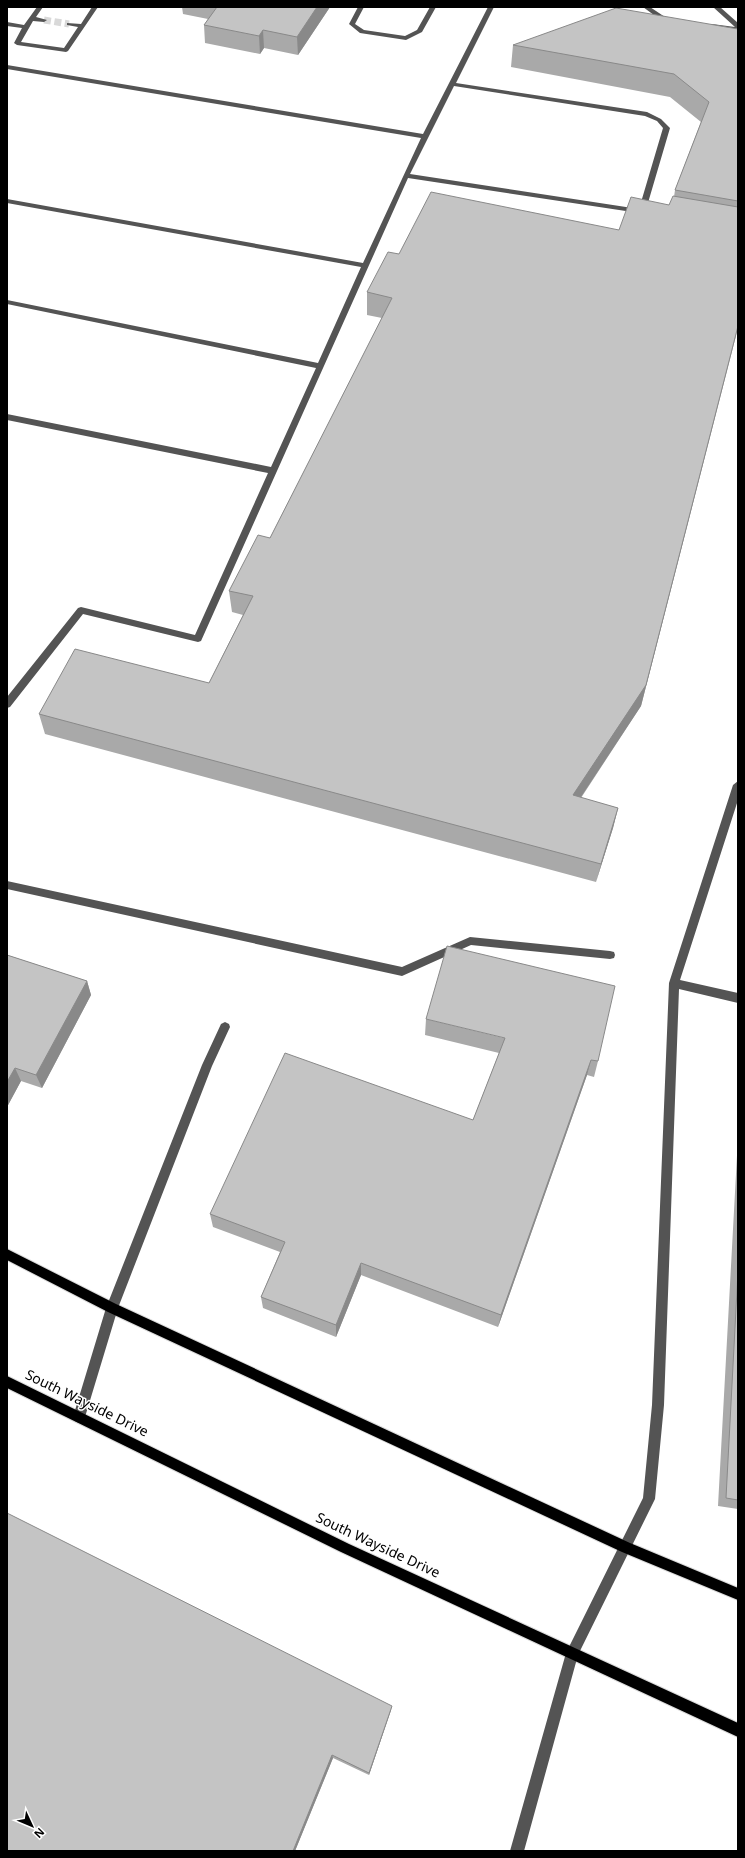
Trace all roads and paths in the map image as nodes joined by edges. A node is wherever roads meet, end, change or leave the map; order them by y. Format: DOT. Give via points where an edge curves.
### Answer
graph roads {
  1 [pos="40,7"];
  2 [pos="95,7"];
  3 [pos="361,7"];
  4 [pos="433,7"];
  5 [pos="491,7"];
  6 [pos="646,7"];
  7 [pos="716,7"];
  8 [pos="32,19"];
  9 [pos="44,20"];
  10 [pos="678,22"];
  11 [pos="7,24"];
  12 [pos="69,24"];
  13 [pos="708,25"];
  14 [pos="83,26"];
  15 [pos="26,27"];
  16 [pos="738,27"];
  17 [pos="7,67"];
  18 [pos="452,84"];
  19 [pos="426,137"];
  20 [pos="406,176"];
  21 [pos="7,201"];
  22 [pos="366,266"];
  23 [pos="7,302"];
  24 [pos="320,366"];
  25 [pos="7,417"];
  26 [pos="274,471"];
  27 [pos="7,704"];
  28 [pos="738,785"];
  29 [pos="7,885"];
  30 [pos="610,955"];
  31 [pos="674,983"];
  32 [pos="738,998"];
  33 [pos="225,1027"];
  34 [pos="7,1254"];
  35 [pos="112,1308"];
  36 [pos="7,1382"];
  37 [pos="79,1417"];
  38 [pos="626,1548"];
  39 [pos="738,1594"];
  40 [pos="572,1653"];
  41 [pos="738,1730"];
  42 [pos="517,1851"];
  1 -- 8 [label="lane"];
  2 -- 14 [label="lane"];
  3 -- 4 [label="lane" via="352,24 362,32 406,38 420,31"];
  5 -- 18 [label="lane"];
  6 -- 10 [label="lane" via="664,20"];
  7 -- 16 [label="lane"];
  8 -- 9 [label="lane"];
  8 -- 15 [label="lane"];
  11 -- 15 [label="lane"];
  12 -- 14 [label="lane"];
  13 -- 16 [label="lane"];
  14 -- 15 [label="lane" via="66,50 17,43"];
  17 -- 19 [label="lane"];
  18 -- 19 [label="lane"];
  18 -- 20 [label="lane" via="647,114 659,120 667,128 645,212"];
  19 -- 20 [label="lane"];
  20 -- 22 [label="lane"];
  21 -- 22 [label="lane"];
  22 -- 24 [label="lane"];
  23 -- 24 [label="lane"];
  24 -- 26 [label="lane"];
  25 -- 26 [label="lane"];
  26 -- 27 [label="lane" via="198,639 82,610"];
  28 -- 31 [label="lane"];
  29 -- 30 [label="lane" via="402,972 470,941"];
  31 -- 32 [label="lane"];
  31 -- 38 [label="lane" via="658,1405 649,1499"];
  33 -- 35 [label="lane" via="207,1065"];
  34 -- 35 [label="main road"];
  35 -- 37 [label="lane"];
  35 -- 38 [label="main road"];
  36 -- 37 [label="main road, South Wayside Drive"];
  37 -- 40 [label="main road, South Wayside Drive" via="345,1548"];
  38 -- 39 [label="main road"];
  38 -- 40 [label="lane"];
  40 -- 41 [label="main road, South Wayside Drive"];
  40 -- 42 [label="lane"];
}
